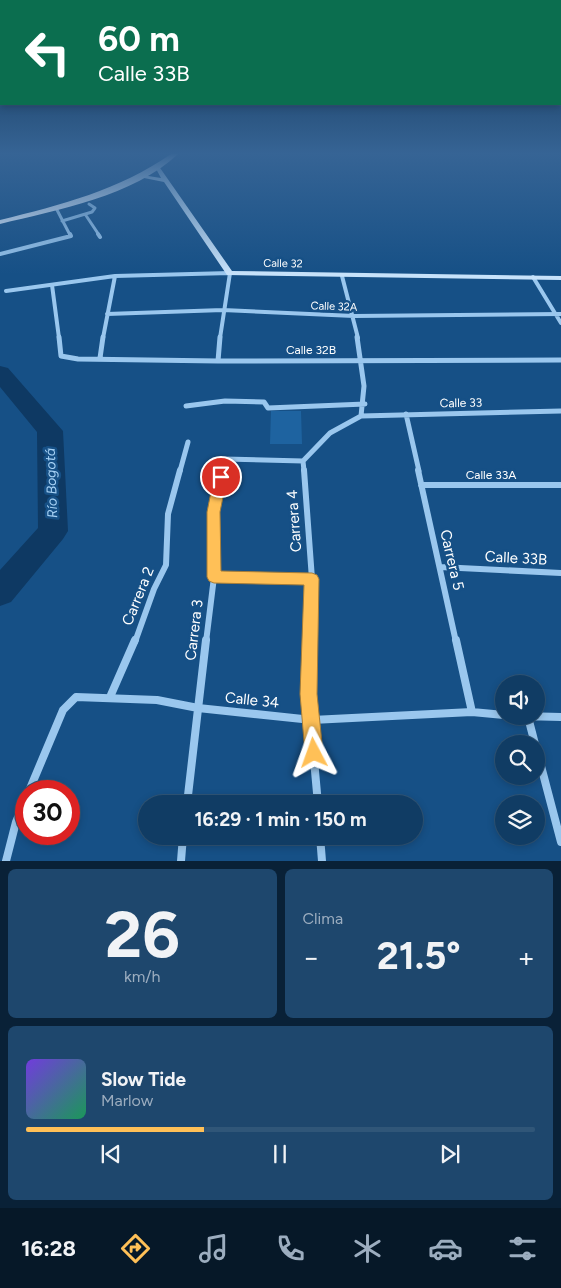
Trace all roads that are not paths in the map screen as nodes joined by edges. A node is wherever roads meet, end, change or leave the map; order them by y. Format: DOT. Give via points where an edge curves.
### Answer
graph roads {
  1 [pos="101,194"];
  2 [pos="176,194"];
  3 [pos="89,204"];
  4 [pos="56,208"];
  5 [pos="85,214"];
  6 [pos="62,221"];
  7 [pos="0,222"];
  8 [pos="100,237"];
  9 [pos="0,254"];
  10 [pos="230,273"];
  11 [pos="115,276"];
  12 [pos="342,276"];
  13 [pos="533,277"];
  14 [pos="561,278"];
  15 [pos="52,284"];
  16 [pos="6,291"];
  17 [pos="223,310"];
  18 [pos="106,314"];
  19 [pos="555,314"];
  20 [pos="561,314"];
  21 [pos="354,316"];
  22 [pos="561,323"];
  23 [pos="100,358"];
  24 [pos="361,360"];
  25 [pos="561,360"];
  26 [pos="218,361"];
  27 [pos="365,404"];
  28 [pos="186,406"];
  29 [pos="561,411"];
  30 [pos="406,414"];
  31 [pos="361,416"];
  32 [pos="188,442"];
  33 [pos="303,461"];
  34 [pos="421,485"];
  35 [pos="561,485"];
  36 [pos="440,567"];
  37 [pos="561,573"];
  38 [pos="214,577"];
  39 [pos="312,579"];
  40 [pos="110,697"];
  41 [pos="198,708"];
  42 [pos="472,712"];
  43 [pos="495,714"];
  44 [pos="545,717"];
  45 [pos="561,717"];
  46 [pos="312,720"];
  47 [pos="34,780"];
  48 [pos="545,782"];
  49 [pos="188,795"];
  50 [pos="317,795"];
  51 [pos="15,826"];
  52 [pos="561,842"];
  53 [pos="182,845"];
  54 [pos="321,845"];
  55 [pos="6,860"];
  56 [pos="180,860"];
  57 [pos="322,860"];
  1 -- 4 [label="main road"];
  2 -- 10 [label="street"];
  3 -- 5 [label="street" via="95,208"];
  4 -- 6 [label="street"];
  4 -- 7 [label="main road"];
  5 -- 6 [label="street"];
  5 -- 8 [label="street"];
  6 -- 9 [label="street" via="71,236"];
  10 -- 11 [label="street, Calle 32"];
  10 -- 12 [label="street, Calle 32"];
  10 -- 17 [label="street"];
  11 -- 15 [label="street, Calle 32"];
  11 -- 18 [label="street"];
  12 -- 13 [label="street, Calle 32"];
  12 -- 21 [label="street"];
  13 -- 14 [label="street, Calle 32"];
  13 -- 19 [label="street"];
  15 -- 16 [label="street, Calle 32"];
  15 -- 23 [label="street, Calle 32B" via="61,356"];
  17 -- 18 [label="street, Calle 32A"];
  17 -- 21 [label="street, Calle 32A"];
  17 -- 26 [label="street"];
  18 -- 23 [label="street"];
  19 -- 20 [label="street, Calle 32A"];
  19 -- 21 [label="street, Calle 32A"];
  19 -- 22 [label="street"];
  21 -- 24 [label="street"];
  23 -- 26 [label="street, Calle 32B"];
  24 -- 25 [label="street, Calle 32B"];
  24 -- 26 [label="street, Calle 32B"];
  24 -- 27 [label="street"];
  27 -- 28 [label="street" via="268,408 264,402 248,400"];
  27 -- 31 [label="street"];
  29 -- 30 [label="street, Calle 33"];
  30 -- 31 [label="street, Calle 33"];
  30 -- 34 [label="street, Carrera 5"];
  31 -- 33 [label="street" via="330,433"];
  32 -- 40 [label="street, Carrera 2" via="168,514 166,565"];
  33 -- 38 [label="street, Carrera 3" via="224,459 214,512"];
  33 -- 39 [label="street, Carrera 4"];
  34 -- 35 [label="street, Calle 33A"];
  34 -- 36 [label="street, Carrera 5"];
  36 -- 37 [label="street, Calle 33B"];
  36 -- 42 [label="street, Carrera 5"];
  38 -- 39 [label="street"];
  38 -- 41 [label="street, Carrera 3"];
  39 -- 46 [label="street, Carrera 4" via="308,694"];
  40 -- 41 [label="street, Calle 34" via="157,700"];
  40 -- 47 [label="street, Calle 34" via="76,697 63,710"];
  41 -- 46 [label="street, Calle 34"];
  41 -- 49 [label="street, Carrera 3"];
  42 -- 43 [label="street, Calle 34"];
  42 -- 46 [label="street, Calle 34"];
  44 -- 45 [label="street"];
  46 -- 50 [label="street, Carrera 4"];
  48 -- 52 [label="street"];
  51 -- 55 [label="street"];
  53 -- 56 [label="street"];
  54 -- 57 [label="street"];
}
